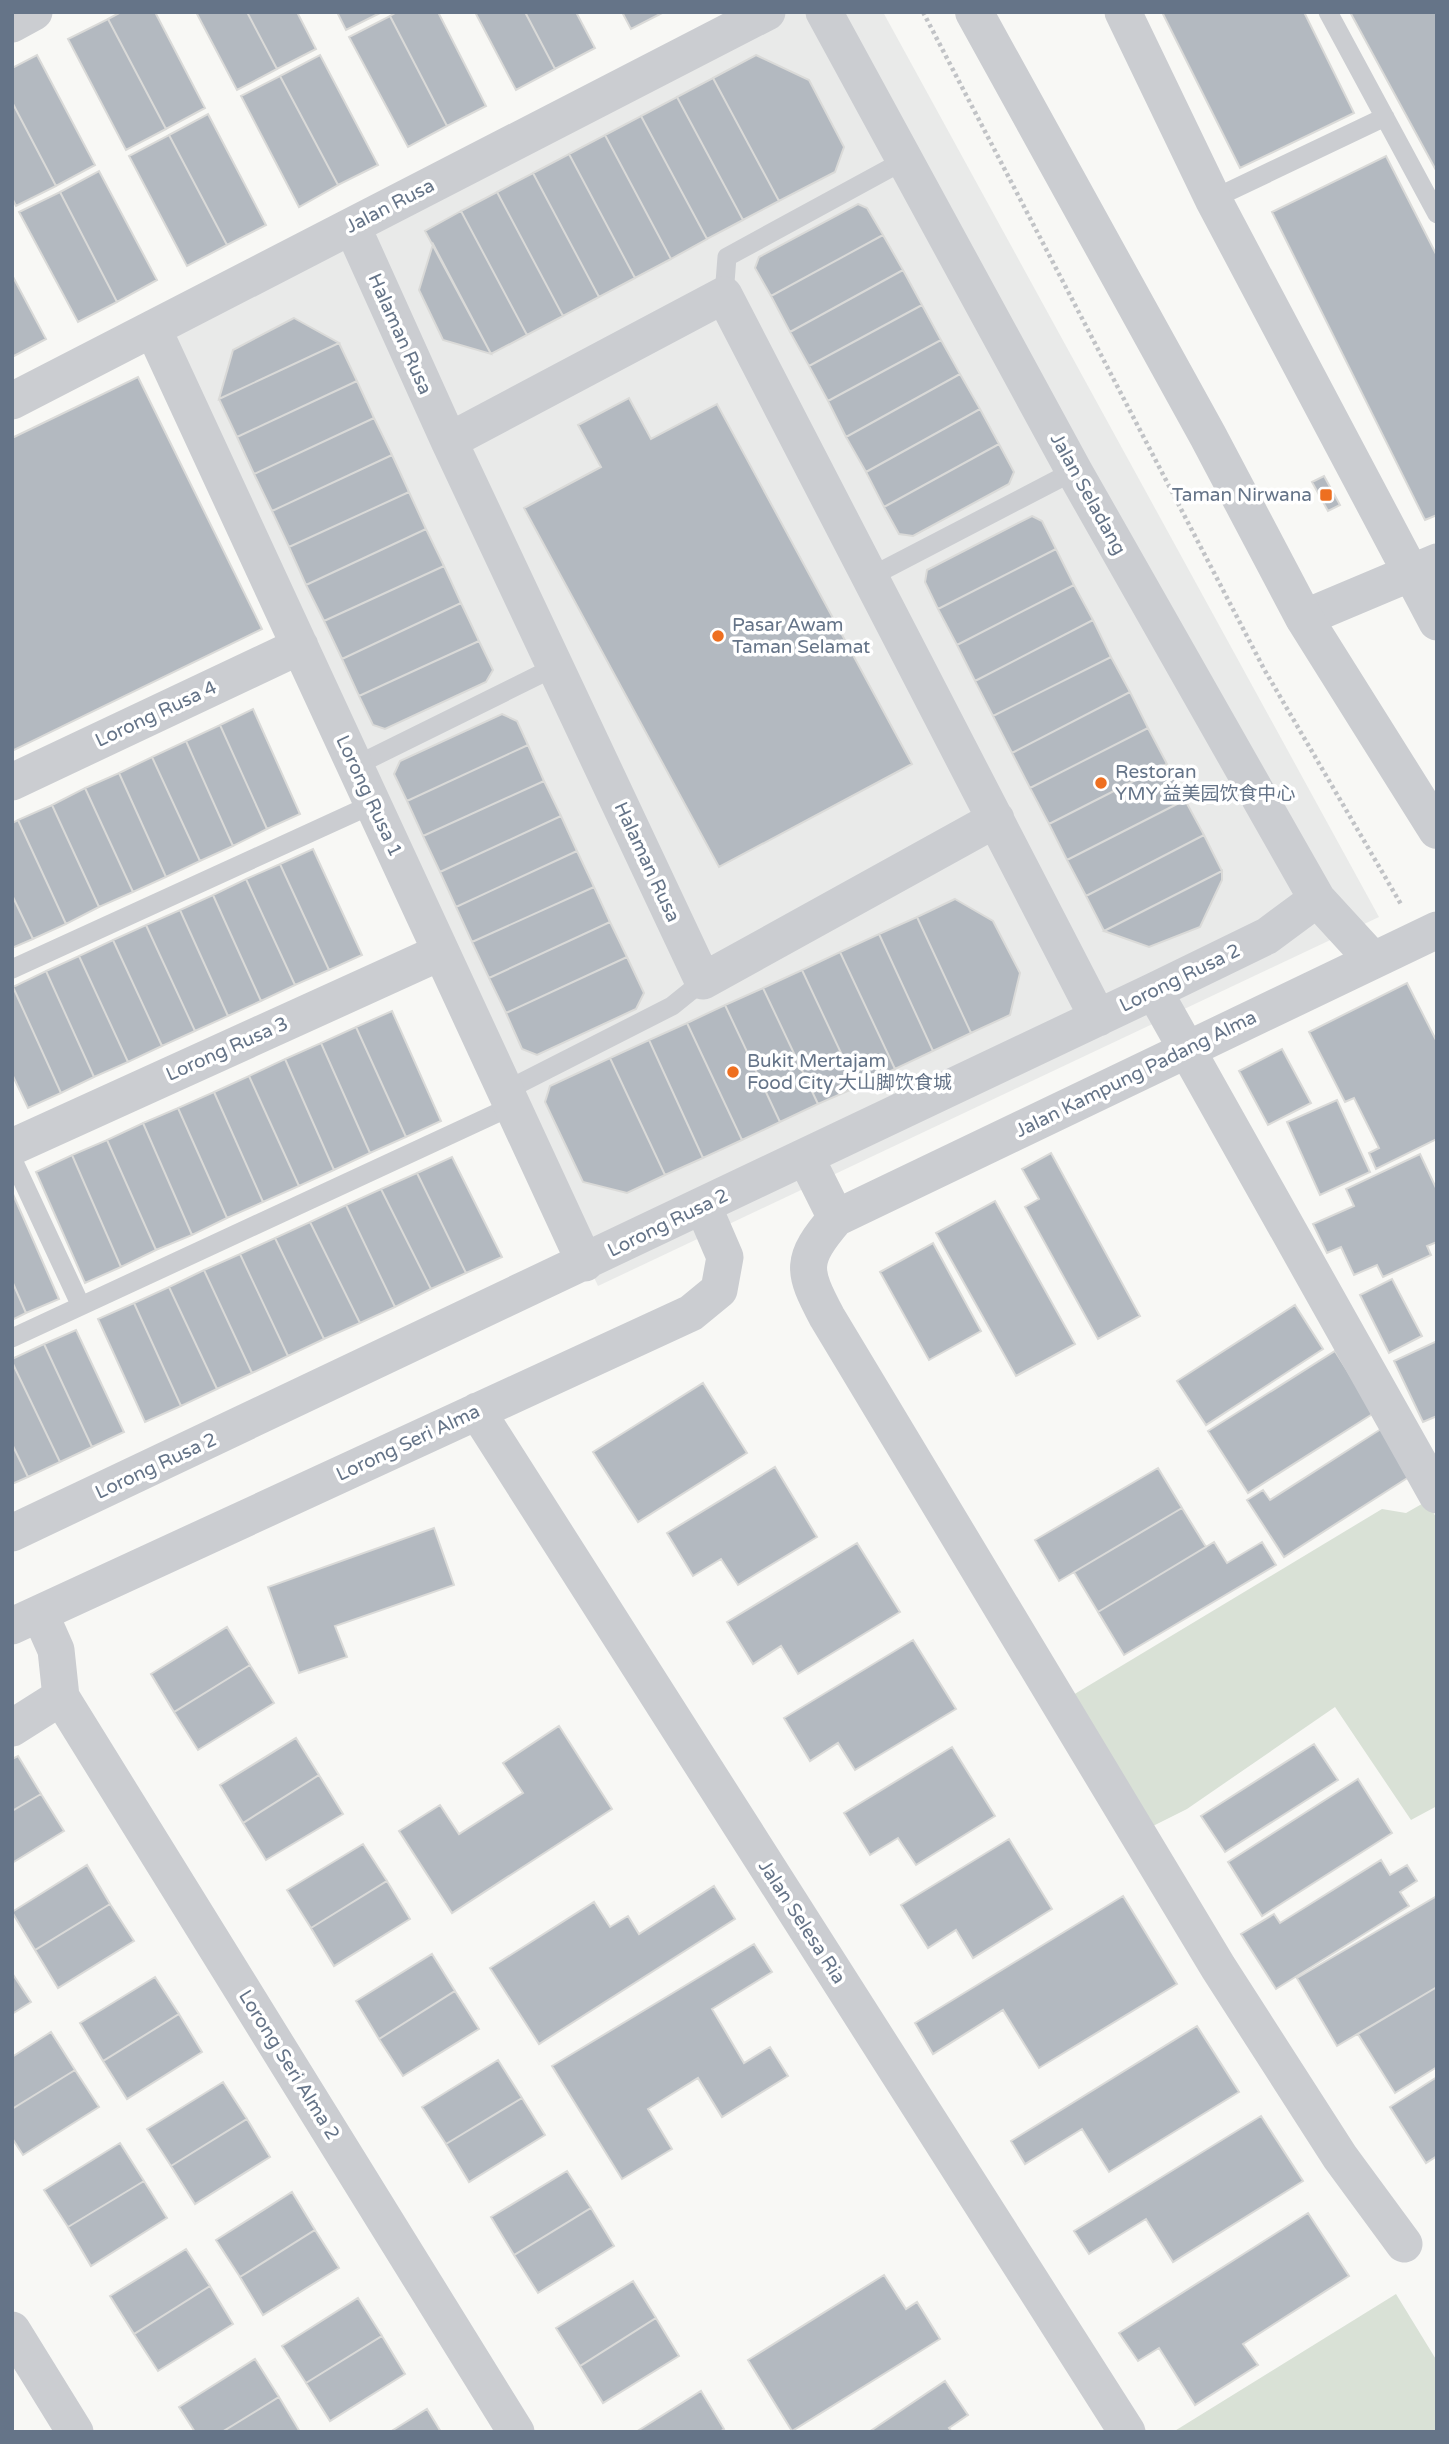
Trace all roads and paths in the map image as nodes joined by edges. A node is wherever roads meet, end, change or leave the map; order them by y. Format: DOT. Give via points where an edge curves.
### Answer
graph roads {
  1 [pos="34,12"];
  2 [pos="767,12"];
  3 [pos="824,12"];
  4 [pos="923,12"];
  5 [pos="974,12"];
  6 [pos="1123,12"];
  7 [pos="1328,12"];
  8 [pos="12,24"];
  9 [pos="1385,117"];
  10 [pos="905,160"];
  11 [pos="1213,199"];
  12 [pos="1437,214"];
  13 [pos="352,226"];
  14 [pos="724,295"];
  15 [pos="153,329"];
  16 [pos="12,401"];
  17 [pos="449,441"];
  18 [pos="1074,471"];
  19 [pos="1424,567"];
  20 [pos="872,576"];
  21 [pos="1304,618"];
  22 [pos="1437,621"];
  23 [pos="300,646"];
  24 [pos="555,667"];
  25 [pos="355,766"];
  26 [pos="12,782"];
  27 [pos="373,804"];
  28 [pos="996,819"];
  29 [pos="1437,830"];
  30 [pos="1317,899"];
  31 [pos="1428,934"];
  32 [pos="441,952"];
  33 [pos="1373,960"];
  34 [pos="12,969"];
  35 [pos="703,981"];
  36 [pos="1154,991"];
  37 [pos="1098,1018"];
  38 [pos="1187,1050"];
  39 [pos="509,1098"];
  40 [pos="15,1141"];
  41 [pos="806,1158"];
  42 [pos="704,1206"];
  43 [pos="836,1218"];
  44 [pos="585,1263"];
  45 [pos="80,1306"];
  46 [pos="12,1338"];
  47 [pos="477,1411"];
  48 [pos="1437,1495"];
  49 [pos="12,1533"];
  50 [pos="26,1620"];
  51 [pos="61,1698"];
  52 [pos="12,1728"];
  53 [pos="1404,2244"];
  54 [pos="12,2330"];
  55 [pos="75,2432"];
  56 [pos="516,2432"];
  57 [pos="1127,2432"];
  1 -- 8 [label="street"];
  2 -- 13 [label="street, Jalan Rusa"];
  3 -- 10 [label="street, Jalan Seladang"];
  4 -- 31 [label="path" via="1264,669"];
  5 -- 21 [label="street"];
  6 -- 11 [label="street"];
  7 -- 9 [label="lane"];
  9 -- 11 [label="lane"];
  9 -- 12 [label="lane"];
  10 -- 14 [label="lane" via="727,257"];
  10 -- 18 [label="street, Jalan Seladang"];
  11 -- 19 [label="street"];
  13 -- 15 [label="street, Jalan Rusa"];
  13 -- 17 [label="street, Halaman Rusa"];
  14 -- 17 [label="street"];
  14 -- 20 [label="street"];
  15 -- 16 [label="street, Jalan Rusa"];
  15 -- 23 [label="street, Lorong Rusa 1"];
  17 -- 24 [label="street, Halaman Rusa"];
  18 -- 20 [label="lane"];
  18 -- 30 [label="street, Jalan Seladang"];
  19 -- 21 [label="street"];
  19 -- 22 [label="street"];
  20 -- 28 [label="street"];
  21 -- 29 [label="street"];
  23 -- 25 [label="street, Lorong Rusa 1"];
  23 -- 26 [label="street, Lorong Rusa 4"];
  24 -- 25 [label="lane"];
  24 -- 35 [label="street, Halaman Rusa"];
  25 -- 27 [label="street, Lorong Rusa 1"];
  27 -- 32 [label="street, Lorong Rusa 1"];
  27 -- 34 [label="lane"];
  28 -- 35 [label="street"];
  28 -- 37 [label="street"];
  30 -- 33 [label="street, Jalan Seladang"];
  30 -- 36 [label="street, Lorong Rusa 2" via="1267,936"];
  31 -- 33 [label="street, Jalan Kampung Padang Alma"];
  32 -- 39 [label="street, Lorong Rusa 1"];
  32 -- 40 [label="street, Lorong Rusa 3"];
  33 -- 38 [label="street, Jalan Kampung Padang Alma"];
  35 -- 39 [label="lane" via="672,1006"];
  36 -- 37 [label="street, Lorong Rusa 2"];
  36 -- 38 [label="street"];
  37 -- 41 [label="street, Lorong Rusa 2"];
  38 -- 43 [label="street, Jalan Kampung Padang Alma"];
  38 -- 48 [label="street"];
  39 -- 44 [label="street, Lorong Rusa 1"];
  39 -- 45 [label="lane"];
  40 -- 45 [label="lane"];
  41 -- 42 [label="street, Lorong Rusa 2"];
  41 -- 43 [label="street"];
  42 -- 44 [label="street, Lorong Rusa 2"];
  42 -- 47 [label="street, Lorong Seri Alma" via="725,1256 719,1290 691,1313"];
  43 -- 53 [label="street" via="811,1247 808,1281 827,1318 1218,1967 1340,2157"];
  44 -- 49 [label="street, Lorong Rusa 2"];
  45 -- 46 [label="lane"];
  47 -- 50 [label="street, Lorong Seri Alma"];
  47 -- 57 [label="street, Jalan Selesa Ria"];
  50 -- 51 [label="street" via="56,1650"];
  51 -- 52 [label="street"];
  51 -- 56 [label="street, Lorong Seri Alma 2"];
  54 -- 55 [label="street"];
}
